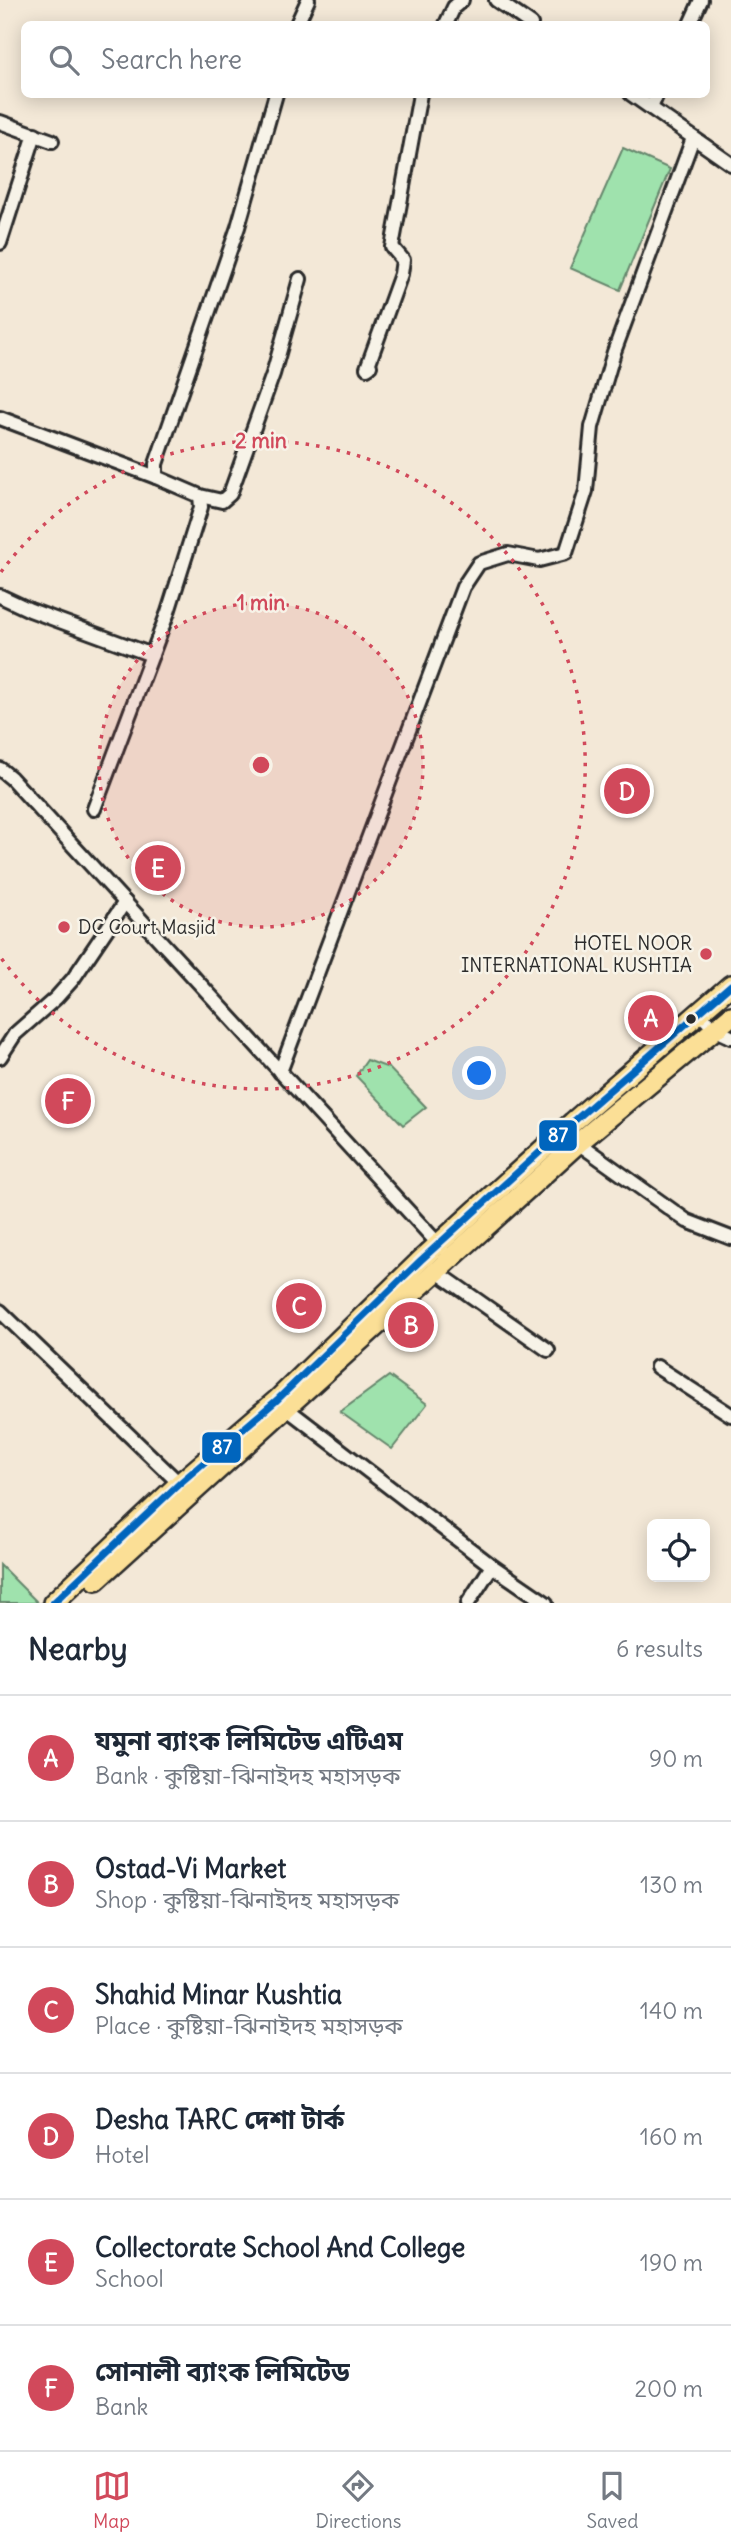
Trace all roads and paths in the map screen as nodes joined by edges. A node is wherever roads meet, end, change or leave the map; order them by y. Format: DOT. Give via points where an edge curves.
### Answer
graph roads {
  1 [pos="308,0"];
  2 [pos="462,0"];
  3 [pos="496,0"];
  4 [pos="701,0"];
  5 [pos="299,21"];
  6 [pos="447,21"];
  7 [pos="527,21"];
  8 [pos="691,21"];
  9 [pos="275,98"];
  10 [pos="420,98"];
  11 [pos="637,98"];
  12 [pos="655,98"];
  13 [pos="651,108"];
  14 [pos="0,122"];
  15 [pos="34,134"];
  16 [pos="693,138"];
  17 [pos="52,141"];
  18 [pos="731,164"];
  19 [pos="0,243"];
  20 [pos="300,279"];
  21 [pos="370,366"];
  22 [pos="0,418"];
  23 [pos="156,477"];
  24 [pos="201,496"];
  25 [pos="0,596"];
  26 [pos="152,655"];
  27 [pos="0,769"];
  28 [pos="94,809"];
  29 [pos="125,902"];
  30 [pos="731,985"];
  31 [pos="698,1012"];
  32 [pos="731,1016"];
  33 [pos="723,1033"];
  34 [pos="0,1057"];
  35 [pos="280,1072"];
  36 [pos="578,1143"];
  37 [pos="731,1238"];
  38 [pos="442,1259"];
  39 [pos="0,1311"];
  40 [pos="548,1350"];
  41 [pos="657,1367"];
  42 [pos="286,1408"];
  43 [pos="731,1415"];
  44 [pos="185,1488"];
  45 [pos="492,1566"];
  46 [pos="72,1596"];
  47 [pos="53,1603"];
  48 [pos="468,1603"];
  49 [pos="546,1603"];
  1 -- 5 [label="street"];
  2 -- 6 [label="street"];
  3 -- 7 [label="street"];
  4 -- 8 [label="street"];
  9 -- 23 [label="street" via="238,227 156,464"];
  10 -- 21 [label="street" via="392,247 403,260 401,274 367,368"];
  11 -- 13 [label="street"];
  12 -- 13 [label="street"];
  13 -- 16 [label="street"];
  14 -- 15 [label="street"];
  15 -- 17 [label="street"];
  15 -- 19 [label="street"];
  16 -- 18 [label="street"];
  16 -- 35 [label="street" via="614,352 592,427 586,491 566,553 539,560 508,554 479,563 463,587"];
  20 -- 24 [label="street" via="273,374 230,494 222,501"];
  22 -- 23 [label="street"];
  23 -- 24 [label="street"];
  24 -- 26 [label="street"];
  25 -- 26 [label="street"];
  26 -- 28 [label="street"];
  27 -- 29 [label="street"];
  29 -- 34 [label="street" via="73,979 15,1034"];
  29 -- 35 [label="street"];
  30 -- 31 [label="highway"];
  31 -- 33 [label="street"];
  31 -- 38 [label="highway"];
  32 -- 33 [label="highway"];
  33 -- 36 [label="highway"];
  35 -- 38 [label="street"];
  36 -- 37 [label="street" via="687,1221"];
  36 -- 38 [label="highway"];
  38 -- 40 [label="street"];
  38 -- 42 [label="highway"];
  38 -- 44 [label="highway" via="278,1399"];
  39 -- 44 [label="street"];
  41 -- 43 [label="street"];
  42 -- 44 [label="highway"];
  42 -- 45 [label="street"];
  44 -- 46 [label="highway"];
  45 -- 48 [label="street"];
  45 -- 49 [label="street"];
  46 -- 47 [label="highway"];
}
